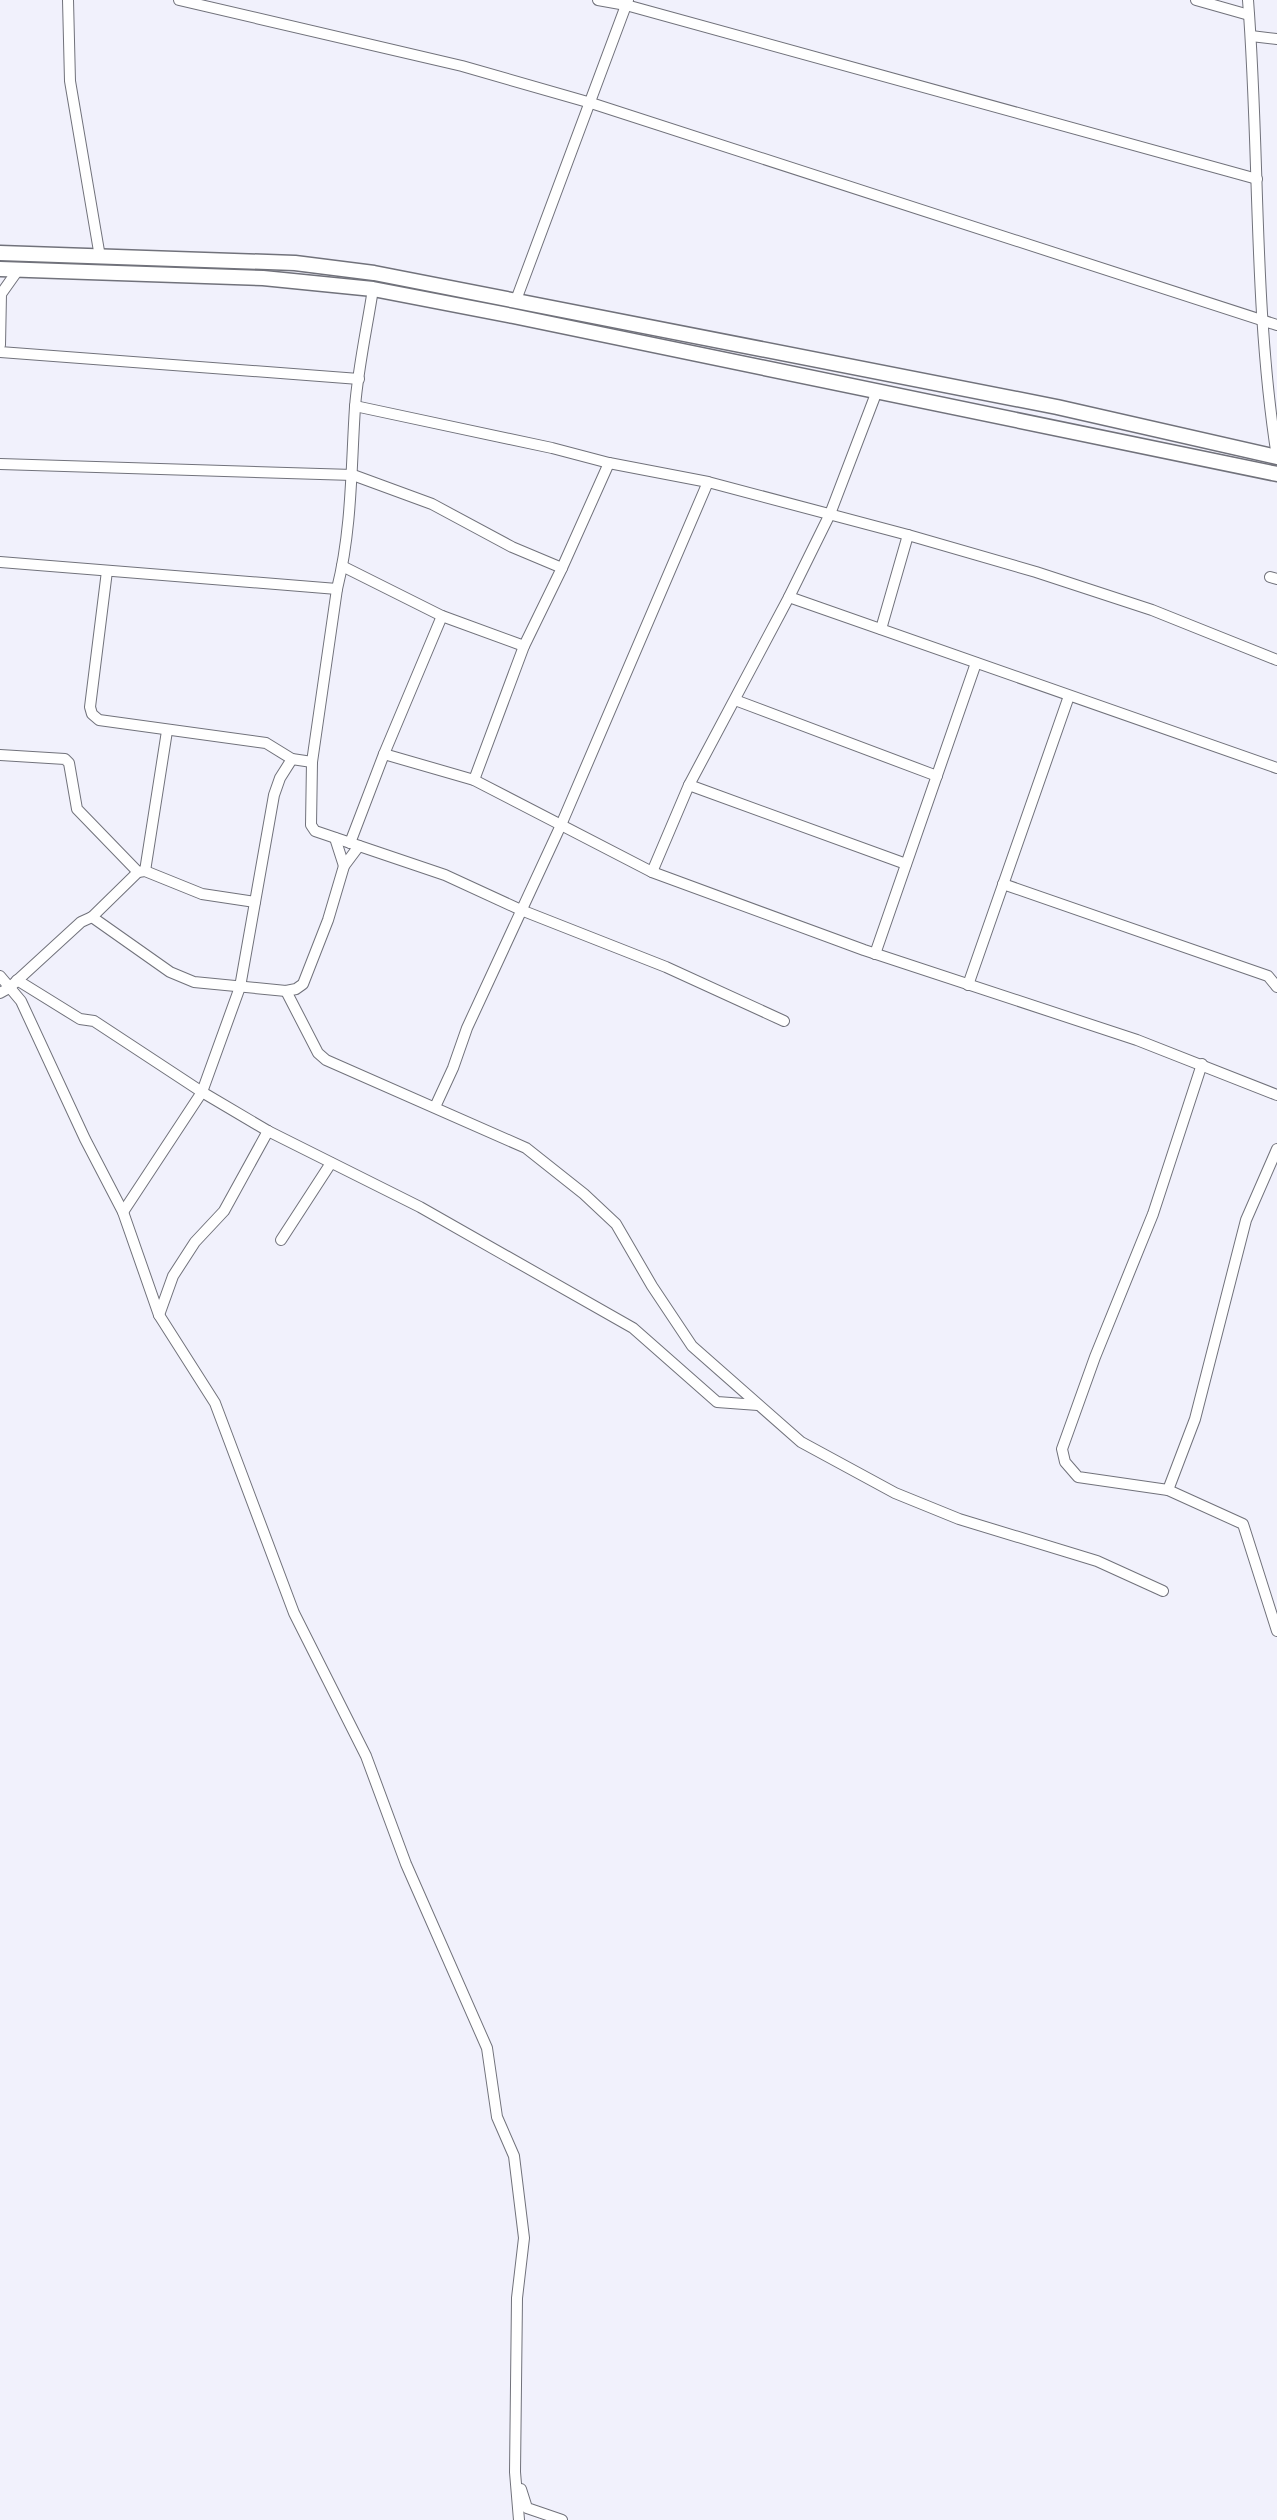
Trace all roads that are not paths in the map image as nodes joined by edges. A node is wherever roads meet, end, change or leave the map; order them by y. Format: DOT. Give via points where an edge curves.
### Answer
graph roads {
  1 [pos="68,0"];
  2 [pos="179,0"];
  3 [pos="598,0"];
  4 [pos="1196,0"];
  5 [pos="1248,0"];
  6 [pos="627,3"];
  7 [pos="1249,15"];
  8 [pos="1251,36"];
  9 [pos="1277,39"];
  10 [pos="591,103"];
  11 [pos="1257,179"];
  12 [pos="0,253"];
  13 [pos="100,257"];
  14 [pos="0,270"];
  15 [pos="18,270"];
  16 [pos="373,289"];
  17 [pos="0,294"];
  18 [pos="492,296"];
  19 [pos="516,300"];
  20 [pos="491,312"];
  21 [pos="1262,321"];
  22 [pos="1277,325"];
  23 [pos="0,345"];
  24 [pos="0,352"];
  25 [pos="359,379"];
  26 [pos="877,391"];
  27 [pos="355,406"];
  28 [pos="1277,457"];
  29 [pos="609,463"];
  30 [pos="0,464"];
  31 [pos="1275,474"];
  32 [pos="353,475"];
  33 [pos="708,482"];
  34 [pos="830,514"];
  35 [pos="908,535"];
  36 [pos="0,562"];
  37 [pos="342,566"];
  38 [pos="562,568"];
  39 [pos="107,571"];
  40 [pos="337,589"];
  41 [pos="789,597"];
  42 [pos="442,616"];
  43 [pos="881,629"];
  44 [pos="524,646"];
  45 [pos="1277,660"];
  46 [pos="976,663"];
  47 [pos="1069,696"];
  48 [pos="735,700"];
  49 [pos="167,731"];
  50 [pos="384,754"];
  51 [pos="0,755"];
  52 [pos="292,760"];
  53 [pos="312,762"];
  54 [pos="1277,768"];
  55 [pos="937,776"];
  56 [pos="474,780"];
  57 [pos="689,785"];
  58 [pos="561,825"];
  59 [pos="335,838"];
  60 [pos="355,845"];
  61 [pos="906,864"];
  62 [pos="344,866"];
  63 [pos="141,872"];
  64 [pos="652,872"];
  65 [pos="1003,884"];
  66 [pos="255,902"];
  67 [pos="521,910"];
  68 [pos="92,917"];
  69 [pos="875,954"];
  70 [pos="0,976"];
  71 [pos="17,980"];
  72 [pos="968,985"];
  73 [pos="240,987"];
  74 [pos="1277,987"];
  75 [pos="5,991"];
  76 [pos="286,991"];
  77 [pos="784,1021"];
  78 [pos="1202,1064"];
  79 [pos="202,1092"];
  80 [pos="1277,1095"];
  81 [pos="435,1107"];
  82 [pos="268,1131"];
  83 [pos="1277,1149"];
  84 [pos="331,1163"];
  85 [pos="123,1212"];
  86 [pos="281,1240"];
  87 [pos="159,1315"];
  88 [pos="758,1405"];
  89 [pos="1168,1490"];
  90 [pos="1163,1591"];
  91 [pos="1277,1631"];
  92 [pos="515,2472"];
  93 [pos="519,2520"];
  94 [pos="562,2520"];
  1 -- 13 [label="street" via="71,81"];
  2 -- 10 [label="street" via="461,66"];
  3 -- 6 [label="street"];
  4 -- 7 [label="street"];
  5 -- 7 [label="street"];
  6 -- 10 [label="street"];
  6 -- 11 [label="street"];
  7 -- 8 [label="street"];
  8 -- 9 [label="street"];
  8 -- 11 [label="street"];
  10 -- 19 [label="street"];
  10 -- 21 [label="street"];
  11 -- 21 [label="street"];
  12 -- 13 [label="main road"];
  13 -- 18 [label="main road" via="295,263"];
  14 -- 15 [label="main road"];
  15 -- 16 [label="main road" via="263,278"];
  15 -- 17 [label="street"];
  16 -- 20 [label="main road"];
  16 -- 25 [label="street"];
  17 -- 23 [label="street"];
  18 -- 19 [label="main road"];
  18 -- 20 [label="main road"];
  19 -- 28 [label="main road" via="1058,407"];
  20 -- 26 [label="main road"];
  21 -- 22 [label="street"];
  21 -- 28 [label="street"];
  24 -- 25 [label="street"];
  25 -- 27 [label="street"];
  26 -- 31 [label="main road"];
  26 -- 34 [label="street"];
  27 -- 29 [label="street"];
  27 -- 32 [label="street"];
  28 -- 31 [label="street"];
  29 -- 33 [label="street"];
  29 -- 38 [label="street"];
  30 -- 32 [label="street"];
  32 -- 37 [label="street"];
  32 -- 38 [label="street" via="432,505"];
  33 -- 34 [label="street"];
  33 -- 58 [label="street"];
  34 -- 35 [label="street"];
  34 -- 41 [label="street"];
  35 -- 43 [label="street"];
  35 -- 45 [label="street" via="1152,610"];
  36 -- 39 [label="street"];
  37 -- 40 [label="street"];
  37 -- 42 [label="street"];
  38 -- 44 [label="street"];
  39 -- 40 [label="street"];
  39 -- 49 [label="street" via="92,714 99,720"];
  40 -- 53 [label="street"];
  41 -- 43 [label="street"];
  41 -- 48 [label="street"];
  42 -- 44 [label="street"];
  42 -- 50 [label="street"];
  43 -- 46 [label="street"];
  44 -- 56 [label="street"];
  46 -- 47 [label="street"];
  46 -- 55 [label="street"];
  47 -- 54 [label="street"];
  47 -- 65 [label="street"];
  48 -- 55 [label="street"];
  48 -- 57 [label="street"];
  49 -- 52 [label="street" via="266,743"];
  49 -- 63 [label="street"];
  50 -- 56 [label="street"];
  50 -- 60 [label="street"];
  51 -- 63 [label="street" via="65,759 77,809"];
  52 -- 53 [label="street"];
  52 -- 66 [label="street" via="274,794"];
  53 -- 59 [label="street" via="311,825"];
  55 -- 61 [label="street"];
  56 -- 58 [label="street"];
  57 -- 61 [label="street"];
  57 -- 64 [label="street"];
  58 -- 64 [label="street"];
  58 -- 67 [label="street"];
  59 -- 60 [label="street"];
  59 -- 62 [label="street"];
  60 -- 62 [label="street"];
  60 -- 67 [label="street" via="445,875"];
  61 -- 69 [label="street"];
  62 -- 76 [label="street" via="303,984"];
  63 -- 66 [label="street" via="202,894"];
  63 -- 68 [label="street"];
  64 -- 69 [label="street"];
  65 -- 72 [label="street"];
  65 -- 74 [label="street" via="1268,976"];
  66 -- 73 [label="street"];
  67 -- 77 [label="street" via="666,967"];
  67 -- 81 [label="street"];
  68 -- 71 [label="street"];
  68 -- 73 [label="street" via="170,972 194,982"];
  69 -- 72 [label="street"];
  70 -- 75 [label="street"];
  71 -- 75 [label="street"];
  71 -- 79 [label="street" via="80,1019 94,1021"];
  72 -- 78 [label="street"];
  73 -- 76 [label="street"];
  73 -- 79 [label="street"];
  75 -- 85 [label="street" via="21,1001"];
  76 -- 81 [label="street" via="318,1053"];
  78 -- 80 [label="street"];
  78 -- 89 [label="street" via="1153,1214 1062,1449 1065,1462 1078,1477"];
  79 -- 82 [label="street"];
  79 -- 85 [label="street"];
  81 -- 88 [label="street" via="526,1147 600,1209 616,1224 692,1346"];
  82 -- 84 [label="street"];
  82 -- 87 [label="street" via="224,1211 195,1242 173,1276"];
  83 -- 89 [label="street" via="1245,1220 1195,1419"];
  84 -- 86 [label="street"];
  84 -- 88 [label="street" via="420,1207 634,1328 717,1402"];
  85 -- 87 [label="street"];
  87 -- 92 [label="street" via="215,1403 294,1613 366,1756 406,1864 487,2048 497,2117 514,2156 524,2238 517,2298"];
  88 -- 90 [label="street" via="801,1442 895,1493 959,1519 1097,1561"];
  89 -- 91 [label="street" via="1243,1524"];
  92 -- 93 [label="street"];
  92 -- 94 [label="street" via="527,2508"];
}
